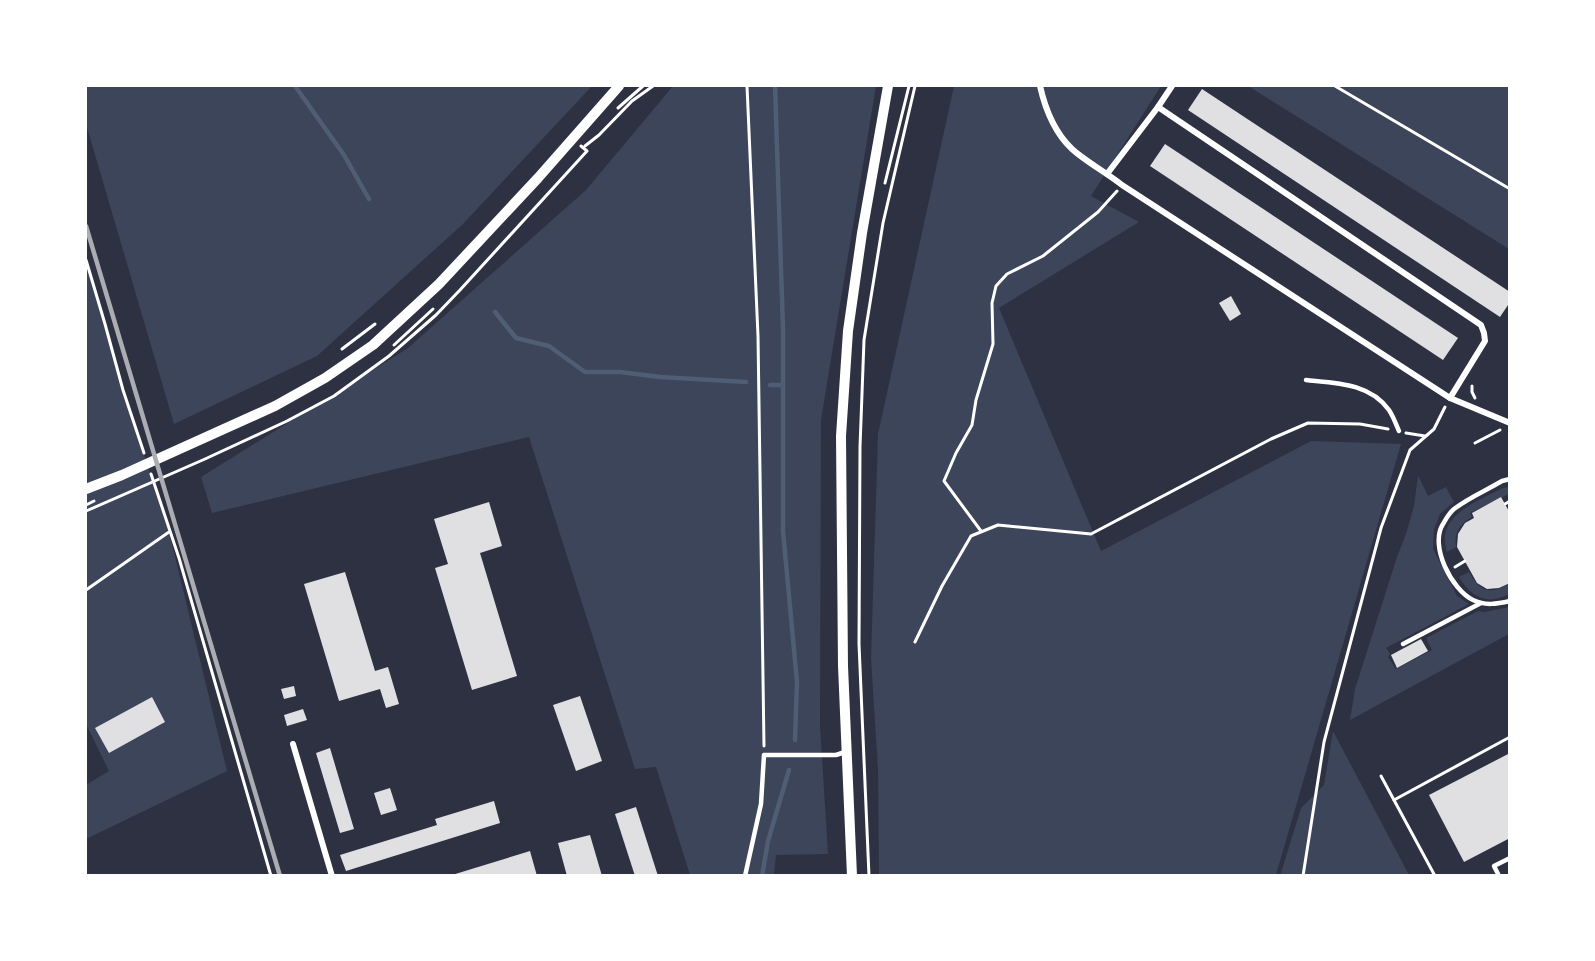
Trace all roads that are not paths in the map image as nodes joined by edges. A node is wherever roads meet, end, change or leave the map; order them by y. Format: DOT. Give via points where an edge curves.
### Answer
graph roads {
  1 [pos="619,86"];
  2 [pos="888,86"];
  3 [pos="1040,86"];
  4 [pos="1172,86"];
  5 [pos="1158,107"];
  6 [pos="1107,174"];
  7 [pos="1306,380"];
  8 [pos="1450,398"];
  9 [pos="1509,423"];
  10 [pos="1399,431"];
  11 [pos="1509,479"];
  12 [pos="86,489"];
  13 [pos="1509,601"];
  14 [pos="1480,603"];
  15 [pos="1403,644"];
  16 [pos="294,744"];
  17 [pos="846,752"];
  18 [pos="1509,858"];
  19 [pos="332,876"];
  20 [pos="745,876"];
  21 [pos="852,876"];
  22 [pos="1499,876"];
  1 -- 12 [label="street" via="439,284 373,345 275,406"];
  2 -- 17 [label="street" via="848,331 842,436"];
  3 -- 6 [label="street" via="1061,137 1072,150"];
  4 -- 5 [label="street"];
  5 -- 6 [label="street"];
  5 -- 8 [label="street" via="1481,325 1485,341"];
  6 -- 8 [label="street"];
  7 -- 10 [label="lane" via="1360,387 1376,395 1390,410"];
  8 -- 9 [label="street"];
  11 -- 14 [label="lane" via="1452,510 1438,539 1441,557 1459,590"];
  13 -- 14 [label="lane"];
  14 -- 15 [label="lane"];
  16 -- 19 [label="street"];
  17 -- 20 [label="lane" via="764,755 761,804"];
  17 -- 21 [label="street"];
  18 -- 22 [label="lane" via="1494,866"];
}
